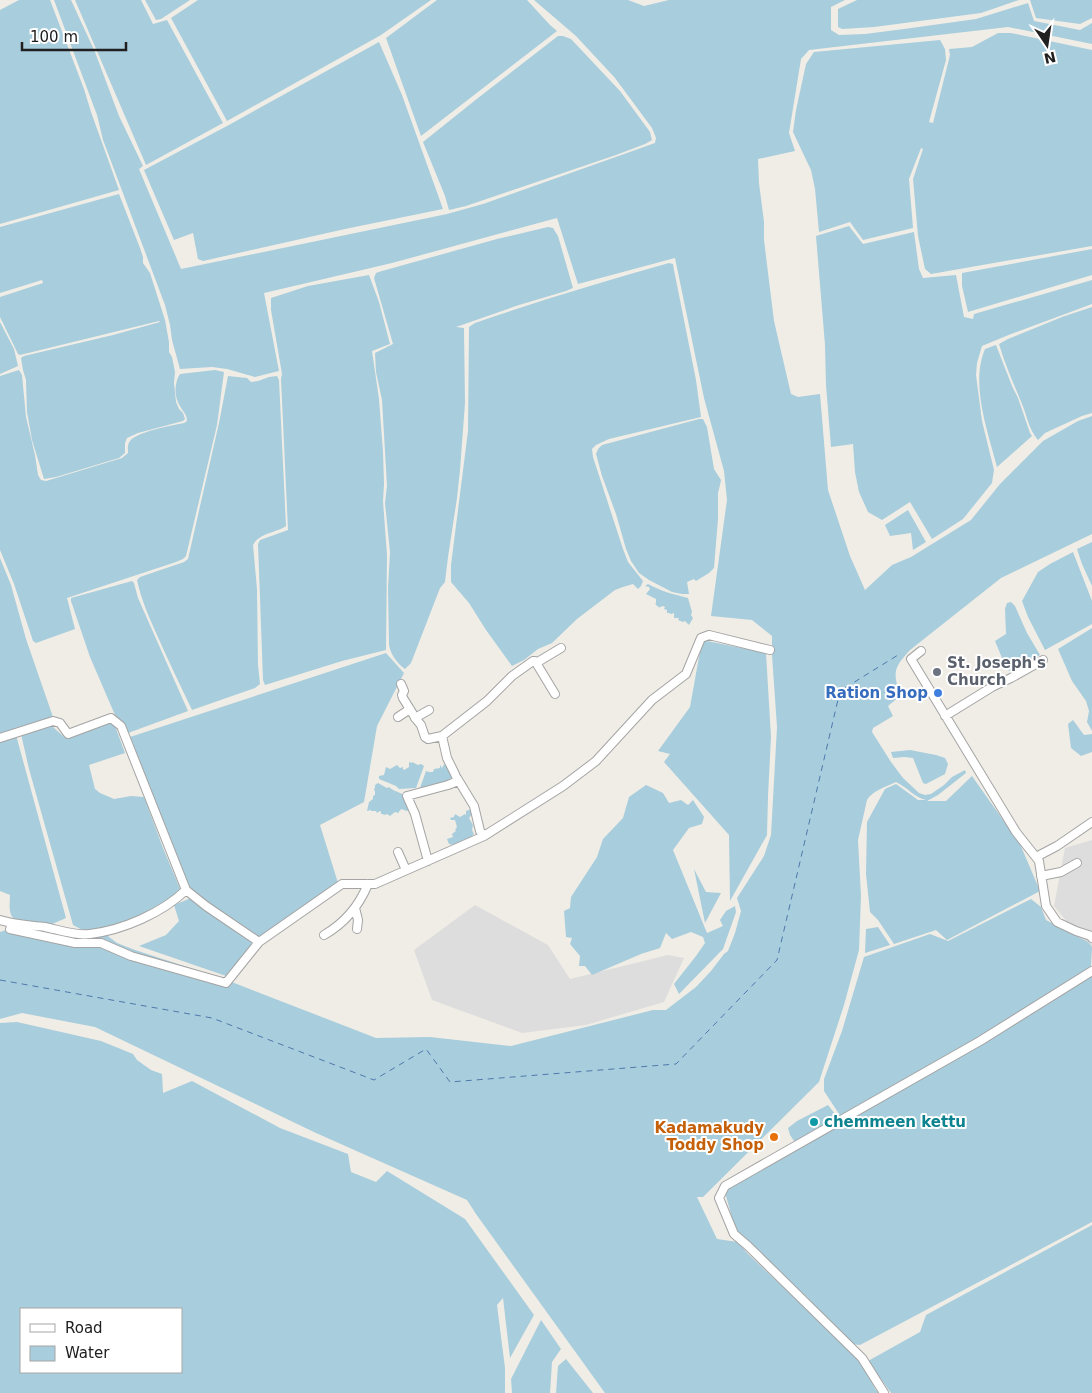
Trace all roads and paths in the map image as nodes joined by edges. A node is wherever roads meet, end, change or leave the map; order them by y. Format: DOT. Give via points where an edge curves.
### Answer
graph roads {
  1 [pos="562,648"];
  2 [pos="770,650"];
  3 [pos="921,651"];
  4 [pos="1043,660"];
  5 [pos="536,663"];
  6 [pos="401,684"];
  7 [pos="556,694"];
  8 [pos="410,709"];
  9 [pos="429,710"];
  10 [pos="945,716"];
  11 [pos="398,717"];
  12 [pos="415,718"];
  13 [pos="442,736"];
  14 [pos="0,738"];
  15 [pos="457,778"];
  16 [pos="1092,822"];
  17 [pos="1092,826"];
  18 [pos="484,836"];
  19 [pos="398,852"];
  20 [pos="1037,859"];
  21 [pos="428,861"];
  22 [pos="1077,863"];
  23 [pos="406,870"];
  24 [pos="1041,876"];
  25 [pos="368,884"];
  26 [pos="186,890"];
  27 [pos="355,908"];
  28 [pos="0,920"];
  29 [pos="10,929"];
  30 [pos="357,929"];
  31 [pos="324,935"];
  32 [pos="1092,938"];
  33 [pos="259,942"];
  34 [pos="1092,971"];
  35 [pos="884,1393"];
  1 -- 5 [label="street"];
  2 -- 18 [label="street" via="709,635 701,638 686,674 652,700 596,761"];
  3 -- 10 [label="street" via="911,659"];
  4 -- 10 [label="street"];
  5 -- 7 [label="street"];
  5 -- 13 [label="street" via="533,661 512,676 487,701"];
  6 -- 8 [label="street" via="402,695"];
  8 -- 11 [label="street"];
  8 -- 12 [label="street"];
  9 -- 12 [label="street"];
  10 -- 20 [label="street" via="1016,832"];
  12 -- 13 [label="street" via="428,739"];
  13 -- 15 [label="street" via="446,758"];
  14 -- 26 [label="street" via="53,720 68,734 110,718 121,726"];
  15 -- 18 [label="street" via="474,806 480,832"];
  15 -- 21 [label="street" via="455,783 407,796"];
  16 -- 20 [label="street"];
  17 -- 20 [label="street"];
  18 -- 21 [label="street"];
  19 -- 23 [label="street"];
  20 -- 24 [label="street"];
  21 -- 23 [label="street"];
  22 -- 24 [label="street" via="1061,872"];
  23 -- 25 [label="street" via="376,884"];
  24 -- 32 [label="street" via="1046,906 1057,922"];
  25 -- 27 [label="street"];
  25 -- 33 [label="street" via="342,884"];
  26 -- 28 [label="street" via="128,926 89,935"];
  26 -- 33 [label="street"];
  27 -- 30 [label="street"];
  27 -- 31 [label="street" via="350,916"];
  29 -- 33 [label="street" via="74,943 101,943 130,956 226,982"];
  34 -- 35 [label="street" via="980,1041 725,1186 720,1198 734,1234 862,1358"];
}
